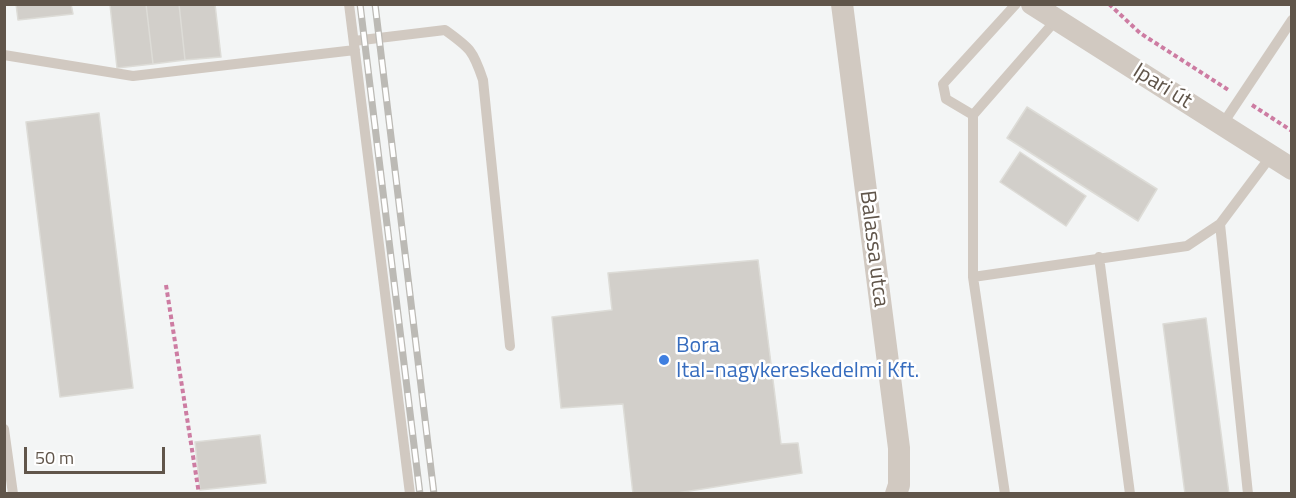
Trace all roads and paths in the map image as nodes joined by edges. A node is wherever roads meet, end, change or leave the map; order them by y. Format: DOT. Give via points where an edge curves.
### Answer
graph roads {
  1 [pos="349,4"];
  2 [pos="842,4"];
  3 [pos="1016,4"];
  4 [pos="1032,4"];
  5 [pos="1109,4"];
  6 [pos="1056,20"];
  7 [pos="1292,20"];
  8 [pos="354,45"];
  9 [pos="4,55"];
  10 [pos="1240,97"];
  11 [pos="973,115"];
  12 [pos="1222,125"];
  13 [pos="1292,131"];
  14 [pos="1271,156"];
  15 [pos="1292,169"];
  16 [pos="1220,224"];
  17 [pos="1099,257"];
  18 [pos="973,277"];
  19 [pos="166,285"];
  20 [pos="510,346"];
  21 [pos="4,429"];
  22 [pos="13,494"];
  23 [pos="199,494"];
  24 [pos="410,494"];
  25 [pos="896,494"];
  26 [pos="1005,494"];
  27 [pos="1130,494"];
  28 [pos="1248,494"];
  1 -- 8 [label="lane"];
  2 -- 25 [label="street, Balassa utca" via="899,448"];
  3 -- 11 [label="lane" via="943,84 946,99"];
  4 -- 6 [label="street, Ipari út"];
  5 -- 10 [label="path" via="1140,33"];
  6 -- 11 [label="lane"];
  6 -- 12 [label="street, Ipari út"];
  7 -- 10 [label="lane"];
  8 -- 9 [label="lane" via="133,76"];
  8 -- 20 [label="lane" via="445,30 469,48 477,61 483,80"];
  8 -- 24 [label="lane"];
  10 -- 12 [label="lane"];
  10 -- 13 [label="path"];
  11 -- 18 [label="lane"];
  12 -- 14 [label="street, Ipari út"];
  14 -- 15 [label="street, Ipari út"];
  14 -- 16 [label="lane"];
  16 -- 17 [label="lane" via="1187,246"];
  16 -- 28 [label="lane"];
  17 -- 18 [label="lane"];
  17 -- 27 [label="lane"];
  18 -- 26 [label="lane"];
  19 -- 23 [label="path"];
  21 -- 22 [label="lane"];
}
